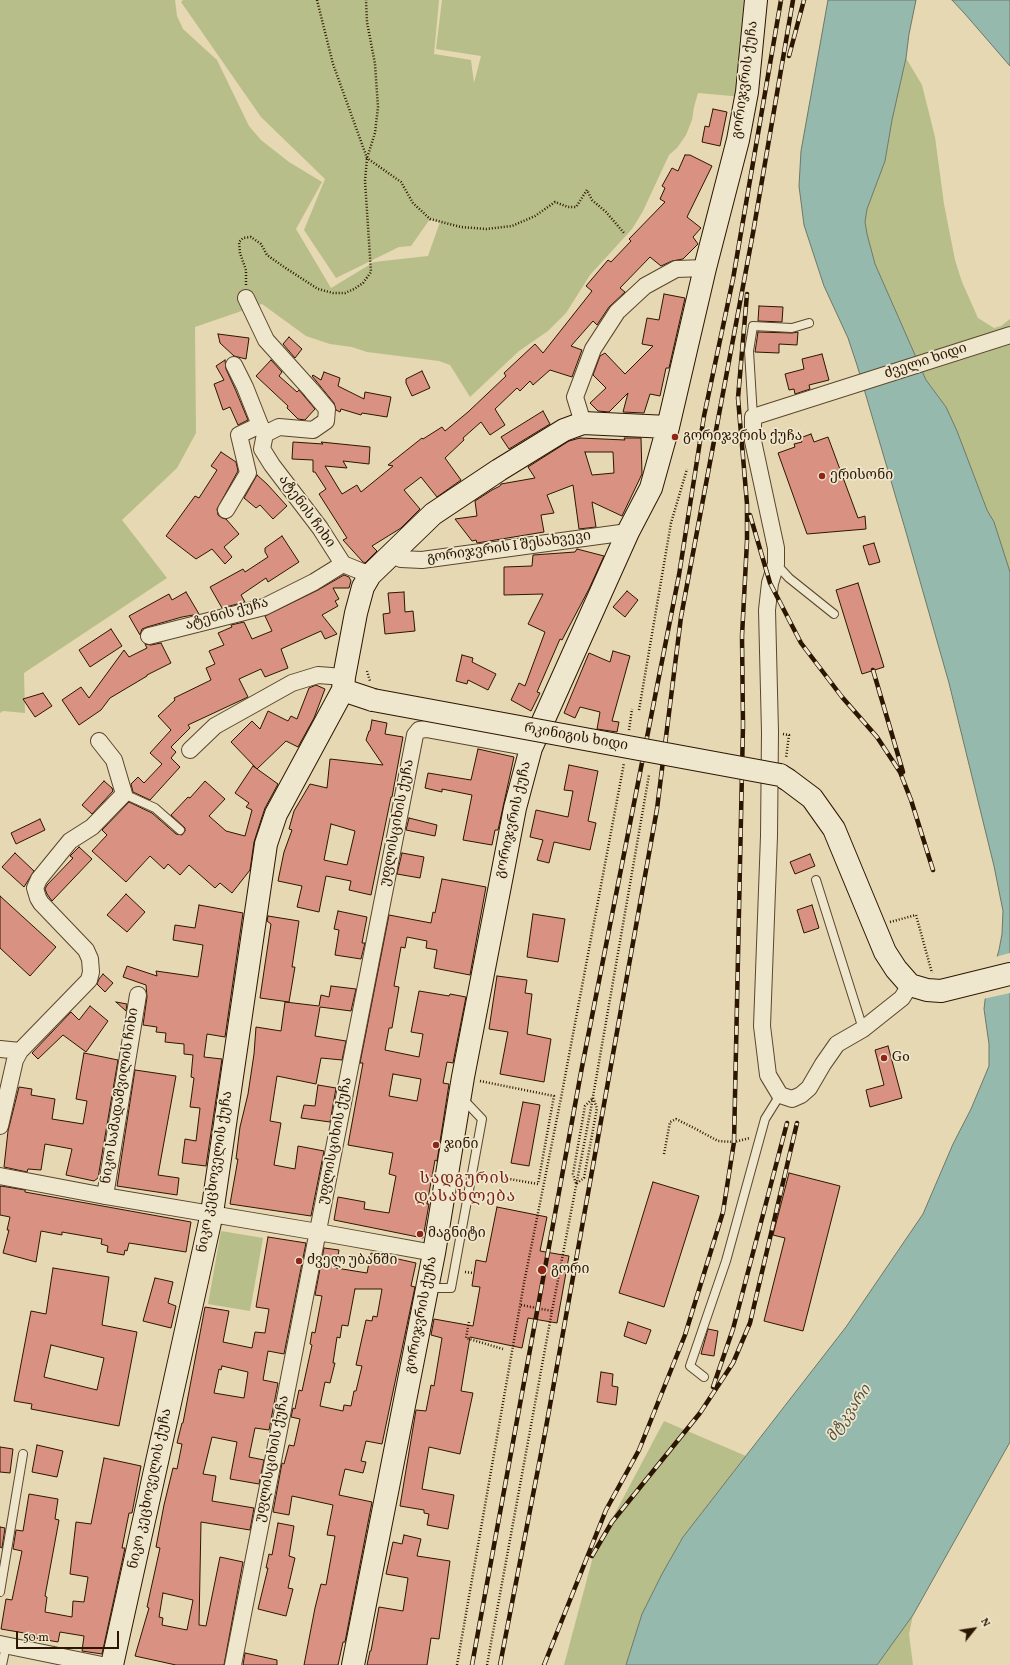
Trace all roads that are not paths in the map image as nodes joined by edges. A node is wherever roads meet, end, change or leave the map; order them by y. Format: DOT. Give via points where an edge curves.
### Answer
graph roads {
  1 [pos="756,0"];
  2 [pos="706,268"];
  3 [pos="246,298"];
  4 [pos="809,323"];
  5 [pos="1010,335"];
  6 [pos="234,365"];
  7 [pos="753,417"];
  8 [pos="583,423"];
  9 [pos="668,427"];
  10 [pos="262,430"];
  11 [pos="226,510"];
  12 [pos="628,532"];
  13 [pos="391,554"];
  14 [pos="343,564"];
  15 [pos="776,564"];
  16 [pos="370,575"];
  17 [pos="834,614"];
  18 [pos="149,636"];
  19 [pos="344,684"];
  20 [pos="99,741"];
  21 [pos="531,748"];
  22 [pos="190,750"];
  23 [pos="124,794"];
  24 [pos="180,830"];
  25 [pos="816,880"];
  26 [pos="1010,974"];
  27 [pos="910,985"];
  28 [pos="138,995"];
  29 [pos="863,1029"];
  30 [pos="0,1049"];
  31 [pos="20,1051"];
  32 [pos="462,1087"];
  33 [pos="780,1095"];
  34 [pos="0,1126"];
  35 [pos="0,1176"];
  36 [pos="105,1196"];
  37 [pos="212,1214"];
  38 [pos="318,1232"];
  39 [pos="434,1253"];
  40 [pos="427,1288"];
  41 [pos="704,1377"];
  42 [pos="23,1454"];
  43 [pos="0,1592"];
  44 [pos="3,1645"];
  45 [pos="2,1665"];
  46 [pos="102,1665"];
  47 [pos="112,1665"];
  48 [pos="233,1665"];
  49 [pos="353,1665"];
  1 -- 2 [label="main road, გორიჯვრის ქუჩა" via="747,92 738,140"];
  2 -- 8 [label="street" via="676,269 645,286 617,312 594,349 575,397"];
  2 -- 9 [label="main road, გორიჯვრის ქუჩა"];
  3 -- 10 [label="street" via="266,340 327,409 326,421 313,430 279,427"];
  4 -- 7 [label="lane" via="792,328 752,326 749,351"];
  5 -- 7 [label="street, ძველი ხიდი"];
  6 -- 10 [label="street, ატენის ჩიხი"];
  7 -- 15 [label="street" via="753,441 776,548"];
  8 -- 9 [label="main road, ნიკო კეცხოველის ქუჩა"];
  8 -- 13 [label="main road, ნიკო კეცხოველის ქუჩა" via="546,440 433,514"];
  9 -- 12 [label="main road, გორიჯვრის ქუჩა" via="652,488"];
  10 -- 11 [label="street" via="239,435 248,473"];
  10 -- 14 [label="street, ატენის ჩიხი" via="262,449"];
  12 -- 13 [label="street, გორიჯვრის I შესახვევი" via="422,560 401,559"];
  12 -- 21 [label="main road, გორიჯვრის ქუჩა"];
  13 -- 16 [label="main road, ნიკო კეცხოველის ქუჩა"];
  14 -- 16 [label="street, ატენის ჩიხი"];
  14 -- 18 [label="street, ატენის ქუჩა" via="264,607"];
  15 -- 17 [label="lane" via="789,578"];
  15 -- 33 [label="street" via="770,583 767,610 770,732 762,1026 768,1076"];
  16 -- 19 [label="main road, ნიკო კეცხოველის ქუჩა" via="363,587 356,613"];
  19 -- 22 [label="street" via="318,675 292,683 215,726"];
  19 -- 27 [label="main road, რკინიგის ხიდი, bridge" via="373,700 780,775 812,798 834,829 885,952"];
  19 -- 37 [label="main road, ნიკო კეცხოველის ქუჩა" via="276,814 266,844"];
  20 -- 23 [label="street" via="114,760"];
  21 -- 32 [label="main road, გორიჯვრის ქუჩა" via="515,808"];
  21 -- 38 [label="street, უფლისციხის ქუჩა" via="426,729 419,730 415,736"];
  23 -- 24 [label="lane" via="155,808"];
  23 -- 31 [label="street" via="92,827 70,841 39,879 35,888 41,903 86,950 91,972 89,980"];
  25 -- 29 [label="lane"];
  26 -- 27 [label="main road" via="940,991"];
  27 -- 29 [label="street" via="902,998"];
  28 -- 36 [label="street, ნიკო სამადაშვილის ჩიხი"];
  29 -- 33 [label="street" via="837,1044 809,1088 801,1095 792,1098"];
  30 -- 31 [label="street"];
  31 -- 34 [label="street" via="12,1069"];
  32 -- 39 [label="main road, გორიჯვრის ქუჩა"];
  32 -- 40 [label="lane" via="482,1119 451,1288"];
  33 -- 41 [label="lane" via="765,1119 726,1261 690,1366"];
  35 -- 36 [label="street"];
  36 -- 37 [label="street"];
  37 -- 38 [label="street"];
  37 -- 47 [label="main road, ნიკო კეცხოველის ქუჩა"];
  38 -- 39 [label="street"];
  38 -- 48 [label="street, უფლისციხის ქუჩა"];
  39 -- 40 [label="main road, გორიჯვრის ქუჩა"];
  40 -- 49 [label="main road, გორიჯვრის ქუჩა"];
  42 -- 43 [label="lane"];
  44 -- 45 [label="lane"];
  44 -- 46 [label="street"];
}
